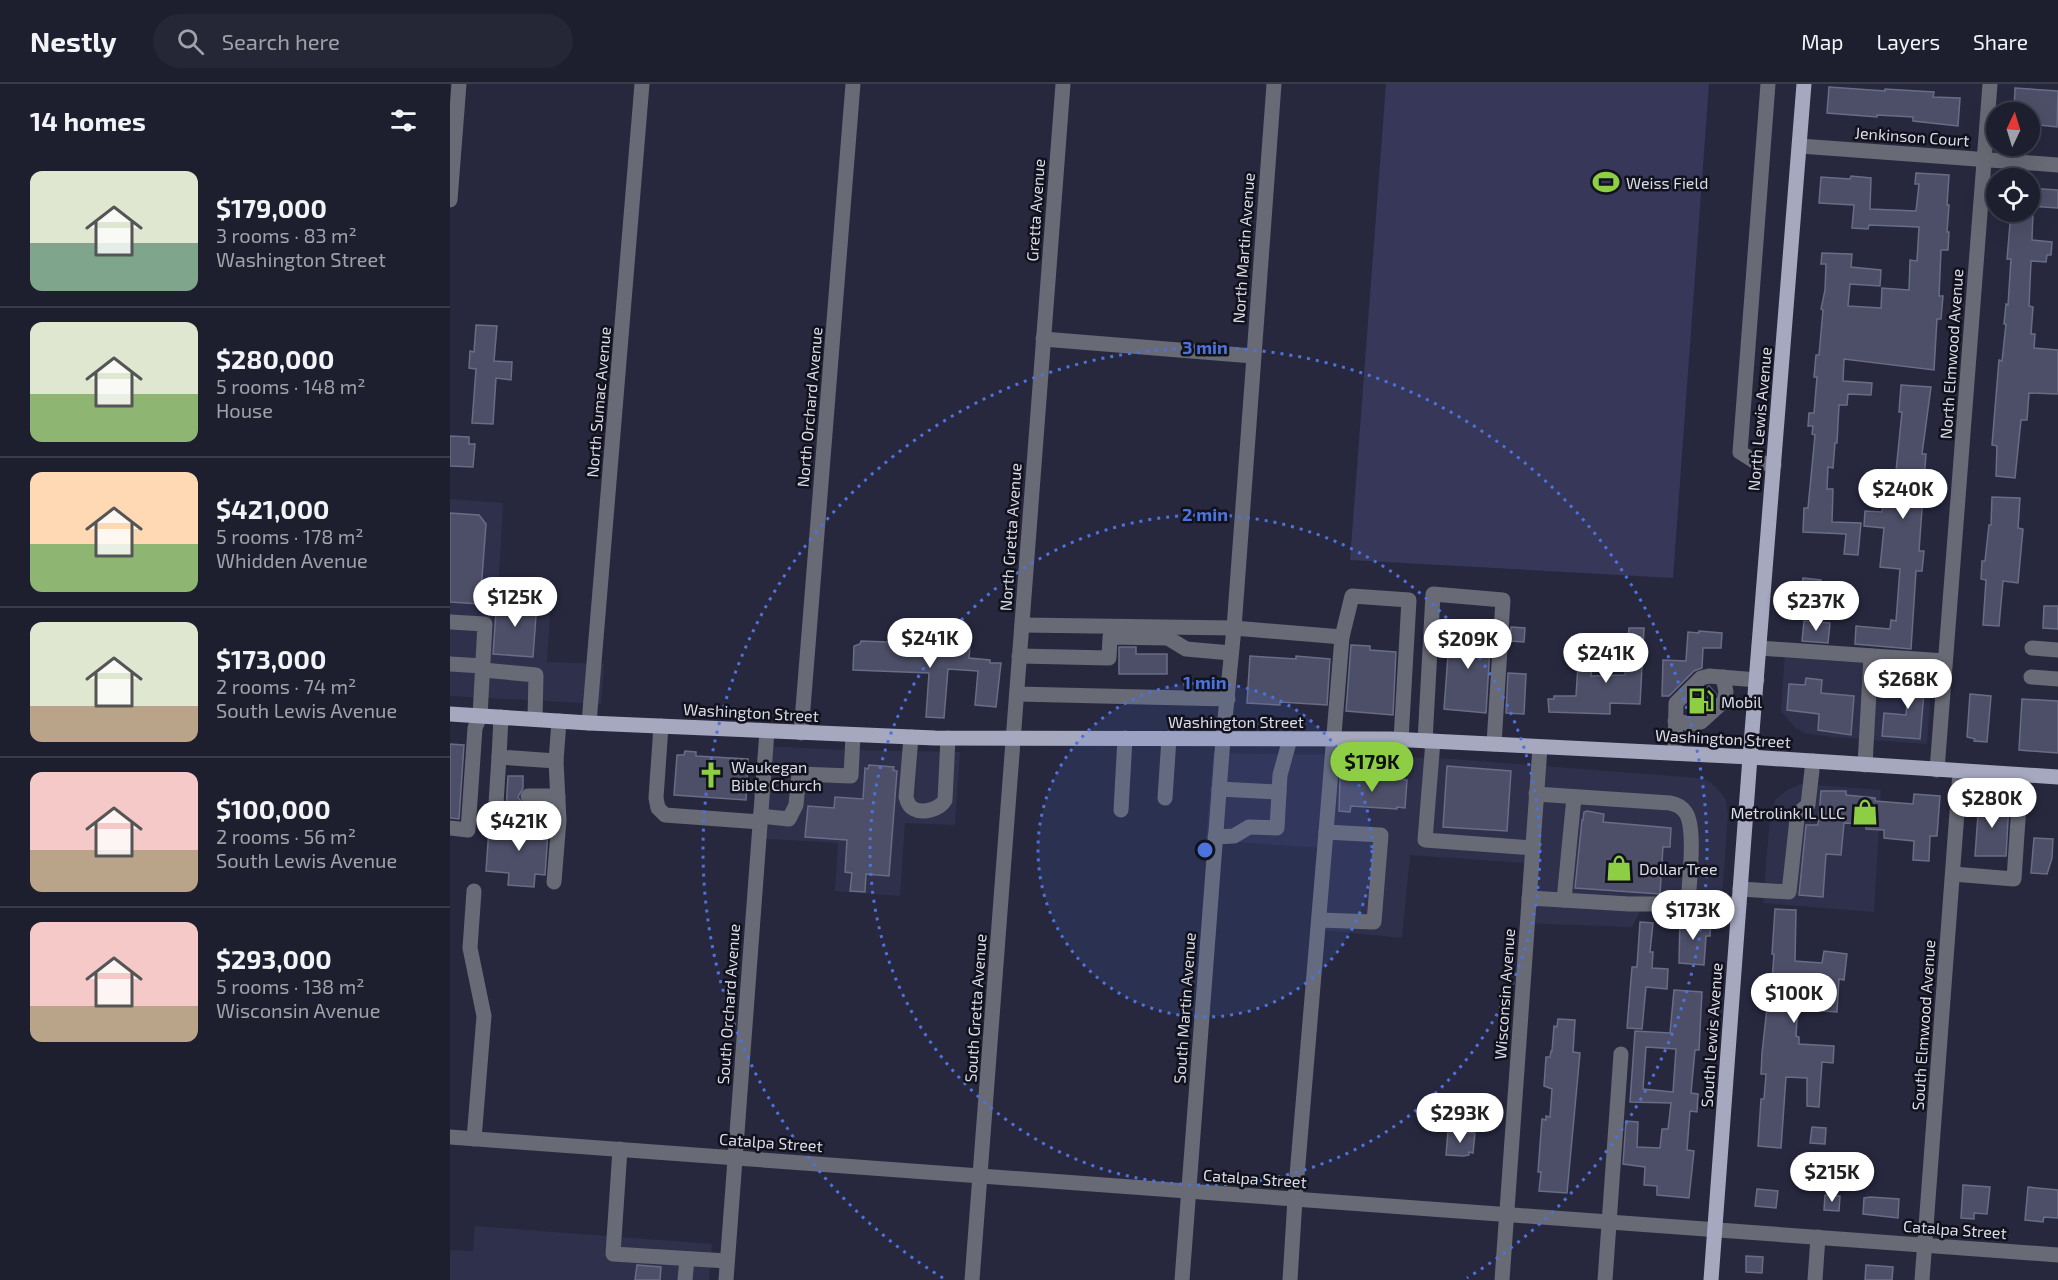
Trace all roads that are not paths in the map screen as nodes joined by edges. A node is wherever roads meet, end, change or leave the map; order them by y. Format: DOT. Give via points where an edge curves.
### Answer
graph roads {
  1 [pos="459,84"];
  2 [pos="642,84"];
  3 [pos="853,84"];
  4 [pos="1063,84"];
  5 [pos="1274,84"];
  6 [pos="1768,84"];
  7 [pos="1804,84"];
  8 [pos="1990,84"];
  9 [pos="1800,146"];
  10 [pos="1984,159"];
  11 [pos="2058,165"];
  12 [pos="450,200"];
  13 [pos="1043,339"];
  14 [pos="1252,356"];
  15 [pos="1774,465"];
  16 [pos="450,622"];
  17 [pos="1022,625"];
  18 [pos="1234,628"];
  19 [pos="1342,637"];
  20 [pos="1759,648"];
  21 [pos="2032,648"];
  22 [pos="2058,650"];
  23 [pos="1231,653"];
  24 [pos="1019,656"];
  25 [pos="1870,656"];
  26 [pos="1945,661"];
  27 [pos="450,664"];
  28 [pos="483,668"];
  29 [pos="1723,677"];
  30 [pos="2031,677"];
  31 [pos="2058,679"];
  32 [pos="1756,680"];
  33 [pos="1017,694"];
  34 [pos="1228,699"];
  35 [pos="450,714"];
  36 [pos="480,716"];
  37 [pos="501,717"];
  38 [pos="535,720"];
  39 [pos="1675,720"];
  40 [pos="559,721"];
  41 [pos="589,723"];
  42 [pos="661,726"];
  43 [pos="767,731"];
  44 [pos="801,733"];
  45 [pos="853,735"];
  46 [pos="911,737"];
  47 [pos="948,738"];
  48 [pos="1013,738"];
  49 [pos="1125,738"];
  50 [pos="1169,738"];
  51 [pos="1222,739"];
  52 [pos="1290,739"];
  53 [pos="1332,739"];
  54 [pos="1401,740"];
  55 [pos="1429,741"];
  56 [pos="1494,744"];
  57 [pos="1540,747"];
  58 [pos="1675,753"];
  59 [pos="499,757"];
  60 [pos="1750,757"];
  61 [pos="556,761"];
  62 [pos="1813,761"];
  63 [pos="1864,765"];
  64 [pos="1937,771"];
  65 [pos="1960,772"];
  66 [pos="2021,775"];
  67 [pos="2058,777"];
  68 [pos="1219,789"];
  69 [pos="1279,792"];
  70 [pos="1536,794"];
  71 [pos="528,796"];
  72 [pos="558,796"];
  73 [pos="1574,797"];
  74 [pos="1165,798"];
  75 [pos="1121,810"];
  76 [pos="760,819"];
  77 [pos="523,821"];
  78 [pos="450,828"];
  79 [pos="1326,832"];
  80 [pos="1215,837"];
  81 [pos="1533,848"];
  82 [pos="1953,874"];
  83 [pos="554,882"];
  84 [pos="1740,889"];
  85 [pos="474,891"];
  86 [pos="1529,898"];
  87 [pos="1564,900"];
  88 [pos="1688,904"];
  89 [pos="1739,904"];
  90 [pos="1320,920"];
  91 [pos="1621,1054"];
  92 [pos="450,1137"];
  93 [pos="474,1139"];
  94 [pos="620,1149"];
  95 [pos="734,1158"];
  96 [pos="980,1176"];
  97 [pos="1188,1191"];
  98 [pos="1295,1199"];
  99 [pos="1507,1214"];
  100 [pos="1610,1222"];
  101 [pos="1715,1229"];
  102 [pos="1818,1237"];
  103 [pos="1925,1245"];
  104 [pos="2058,1254"];
  105 [pos="687,1258"];
  106 [pos="727,1261"];
  107 [pos="685,1280"];
  108 [pos="726,1280"];
  109 [pos="972,1280"];
  110 [pos="1182,1280"];
  111 [pos="1290,1280"];
  112 [pos="1502,1280"];
  113 [pos="1605,1280"];
  114 [pos="1711,1280"];
  115 [pos="1815,1280"];
  116 [pos="1922,1280"];
  1 -- 12 [label="street"];
  2 -- 41 [label="street, North Sumac Avenue"];
  3 -- 44 [label="street, North Orchard Avenue"];
  4 -- 13 [label="street, Gretta Avenue"];
  5 -- 14 [label="street, North Martin Avenue"];
  6 -- 15 [label="street" via="1740,452 1754,461"];
  7 -- 9 [label="main road, North Lewis Avenue"];
  8 -- 10 [label="street, North Elmwood Avenue"];
  9 -- 10 [label="street, Jenkinson Court"];
  9 -- 15 [label="main road, North Lewis Avenue"];
  10 -- 11 [label="street, Jenkinson Court"];
  10 -- 26 [label="street, North Elmwood Avenue"];
  13 -- 14 [label="street"];
  13 -- 17 [label="street, North Gretta Avenue"];
  14 -- 18 [label="street, North Martin Avenue"];
  15 -- 20 [label="main road, North Lewis Avenue"];
  16 -- 28 [label="street" via="485,624"];
  17 -- 18 [label="street"];
  17 -- 24 [label="street, North Gretta Avenue"];
  18 -- 19 [label="street"];
  18 -- 23 [label="street, North Martin Avenue"];
  19 -- 53 [label="street"];
  19 -- 54 [label="street" via="1352,596 1409,600"];
  20 -- 25 [label="street"];
  20 -- 32 [label="main road, North Lewis Avenue"];
  21 -- 22 [label="street"];
  23 -- 24 [label="street" via="1186,649 1168,638 1110,636 1109,658"];
  23 -- 34 [label="street, North Martin Avenue"];
  24 -- 33 [label="street, North Gretta Avenue"];
  25 -- 26 [label="street"];
  25 -- 63 [label="street"];
  26 -- 64 [label="street, North Elmwood Avenue"];
  27 -- 28 [label="street"];
  28 -- 36 [label="street"];
  28 -- 38 [label="street" via="536,675"];
  29 -- 32 [label="street"];
  29 -- 39 [label="street" via="1701,678 1676,703"];
  29 -- 39 [label="street" via="1724,701 1701,722"];
  30 -- 31 [label="street"];
  32 -- 60 [label="main road, North Lewis Avenue"];
  33 -- 34 [label="street"];
  33 -- 48 [label="street, North Gretta Avenue"];
  34 -- 51 [label="street, North Martin Avenue"];
  35 -- 36 [label="main road, Washington Street"];
  36 -- 37 [label="main road, Washington Street"];
  36 -- 78 [label="street" via="475,728 468,830"];
  37 -- 38 [label="main road, Washington Street"];
  37 -- 59 [label="street"];
  38 -- 40 [label="main road, Washington Street"];
  39 -- 58 [label="street"];
  40 -- 41 [label="main road, Washington Street"];
  40 -- 61 [label="street"];
  41 -- 42 [label="main road, Washington Street"];
  42 -- 43 [label="main road, Washington Street"];
  42 -- 76 [label="street" via="656,798 665,815"];
  43 -- 44 [label="main road, Washington Street"];
  43 -- 76 [label="street, South Orchard Avenue"];
  44 -- 45 [label="main road, Washington Street"];
  45 -- 46 [label="main road, Washington Street"];
  45 -- 76 [label="street" via="851,776 800,774 796,805 789,819"];
  46 -- 47 [label="main road, Washington Street"];
  46 -- 47 [label="street" via="906,797 908,804 922,811 938,807 945,800"];
  47 -- 48 [label="main road, Washington Street"];
  48 -- 49 [label="main road, Washington Street"];
  48 -- 96 [label="street, South Gretta Avenue"];
  49 -- 50 [label="main road, Washington Street"];
  49 -- 75 [label="street"];
  50 -- 51 [label="main road, Washington Street"];
  50 -- 74 [label="street"];
  51 -- 52 [label="main road, Washington Street"];
  51 -- 68 [label="street, South Martin Avenue"];
  52 -- 53 [label="main road, Washington Street"];
  52 -- 69 [label="street"];
  53 -- 54 [label="main road, Washington Street"];
  53 -- 79 [label="street"];
  54 -- 55 [label="main road, Washington Street"];
  55 -- 56 [label="main road, Washington Street"];
  55 -- 56 [label="street" via="1433,594 1503,600"];
  55 -- 81 [label="street" via="1425,840"];
  56 -- 57 [label="main road, Washington Street"];
  57 -- 58 [label="main road, Washington Street"];
  57 -- 70 [label="street, Wisconsin Avenue"];
  58 -- 60 [label="main road, Washington Street"];
  59 -- 61 [label="street"];
  59 -- 77 [label="street" via="495,819"];
  60 -- 62 [label="main road, Washington Street"];
  60 -- 84 [label="main road, South Lewis Avenue"];
  61 -- 72 [label="street"];
  62 -- 63 [label="main road, Washington Street"];
  62 -- 84 [label="street" via="1808,805 1797,819 1789,892"];
  63 -- 64 [label="main road, Washington Street"];
  64 -- 65 [label="main road, Washington Street"];
  65 -- 66 [label="main road, Washington Street"];
  65 -- 82 [label="street, South Elmwood Avenue"];
  66 -- 67 [label="main road, Washington Street"];
  66 -- 82 [label="street" via="2014,879"];
  68 -- 69 [label="street"];
  68 -- 80 [label="street, South Martin Avenue"];
  69 -- 80 [label="street" via="1277,828 1250,827 1234,836"];
  70 -- 73 [label="street"];
  70 -- 81 [label="street, Wisconsin Avenue"];
  71 -- 72 [label="street"];
  72 -- 83 [label="street"];
  73 -- 87 [label="street"];
  73 -- 88 [label="street" via="1670,802 1686,812 1691,827"];
  76 -- 95 [label="street, South Orchard Avenue"];
  79 -- 90 [label="street"];
  79 -- 90 [label="street" via="1381,835 1374,922"];
  80 -- 97 [label="street, South Martin Avenue"];
  81 -- 86 [label="street, Wisconsin Avenue"];
  82 -- 103 [label="street, South Elmwood Avenue"];
  84 -- 89 [label="main road, South Lewis Avenue"];
  85 -- 93 [label="street" via="470,948 484,1016"];
  86 -- 87 [label="street"];
  86 -- 99 [label="street, Wisconsin Avenue"];
  87 -- 88 [label="street"];
  88 -- 89 [label="street"];
  89 -- 101 [label="main road, South Lewis Avenue"];
  90 -- 98 [label="street"];
  91 -- 100 [label="street"];
  92 -- 93 [label="street, Catalpa Street"];
  93 -- 94 [label="street, Catalpa Street"];
  94 -- 95 [label="street, Catalpa Street"];
  94 -- 105 [label="street" via="613,1254"];
  95 -- 96 [label="street, Catalpa Street"];
  95 -- 106 [label="street, South Orchard Avenue"];
  96 -- 97 [label="street, Catalpa Street"];
  96 -- 109 [label="street, South Gretta Avenue"];
  97 -- 98 [label="street, Catalpa Street"];
  97 -- 110 [label="street, South Martin Avenue"];
  98 -- 99 [label="street, Catalpa Street"];
  98 -- 111 [label="street"];
  99 -- 100 [label="street, Catalpa Street"];
  99 -- 112 [label="street, Wisconsin Avenue"];
  100 -- 101 [label="street, Catalpa Street"];
  100 -- 113 [label="street"];
  101 -- 102 [label="street, Catalpa Street"];
  101 -- 114 [label="main road, South Lewis Avenue"];
  102 -- 103 [label="street, Catalpa Street"];
  102 -- 115 [label="street"];
  103 -- 104 [label="street, Catalpa Street"];
  103 -- 116 [label="street, South Elmwood Avenue"];
  105 -- 106 [label="street"];
  105 -- 107 [label="street"];
  106 -- 108 [label="street, South Orchard Avenue"];
}
